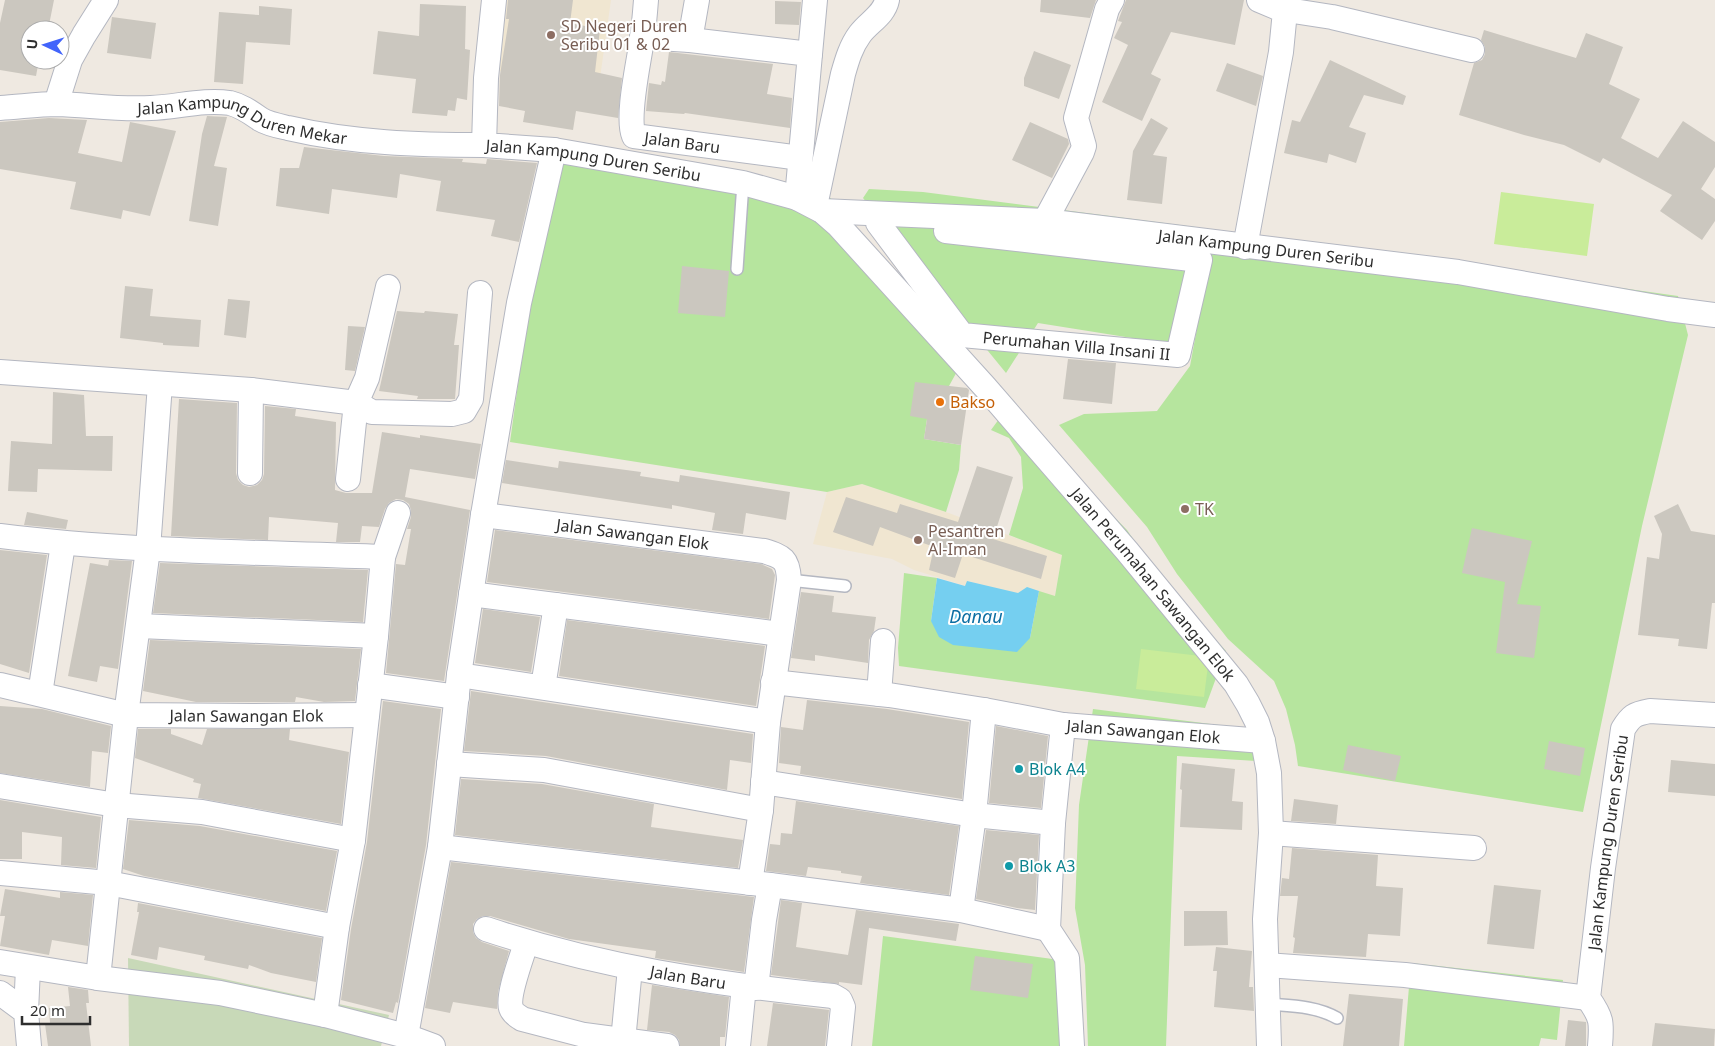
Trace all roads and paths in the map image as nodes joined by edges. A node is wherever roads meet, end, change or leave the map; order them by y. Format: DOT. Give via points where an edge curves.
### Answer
graph roads {
  1 [pos="106,0"];
  2 [pos="494,0"];
  3 [pos="646,0"];
  4 [pos="697,0"];
  5 [pos="815,0"];
  6 [pos="887,0"];
  7 [pos="1112,0"];
  8 [pos="1259,0"];
  9 [pos="1285,11"];
  10 [pos="642,37"];
  11 [pos="690,40"];
  12 [pos="1472,50"];
  13 [pos="810,54"];
  14 [pos="56,104"];
  15 [pos="0,108"];
  16 [pos="484,145"];
  17 [pos="554,150"];
  18 [pos="800,158"];
  19 [pos="743,183"];
  20 [pos="818,210"];
  21 [pos="1045,221"];
  22 [pos="878,223"];
  23 [pos="1244,247"];
  24 [pos="737,269"];
  25 [pos="388,287"];
  26 [pos="480,293"];
  27 [pos="1715,315"];
  28 [pos="0,372"];
  29 [pos="160,384"];
  30 [pos="251,390"];
  31 [pos="356,403"];
  32 [pos="250,473"];
  33 [pos="348,479"];
  34 [pos="398,513"];
  35 [pos="483,516"];
  36 [pos="0,536"];
  37 [pos="63,544"];
  38 [pos="148,548"];
  39 [pos="383,557"];
  40 [pos="789,580"];
  41 [pos="845,586"];
  42 [pos="471,594"];
  43 [pos="556,605"];
  44 [pos="138,626"];
  45 [pos="780,634"];
  46 [pos="376,636"];
  47 [pos="883,641"];
  48 [pos="773,682"];
  49 [pos="0,685"];
  50 [pos="370,685"];
  51 [pos="458,686"];
  52 [pos="543,687"];
  53 [pos="40,694"];
  54 [pos="879,694"];
  55 [pos="984,710"];
  56 [pos="126,715"];
  57 [pos="367,715"];
  58 [pos="1715,715"];
  59 [pos="768,722"];
  60 [pos="1063,725"];
  61 [pos="1263,741"];
  62 [pos="449,764"];
  63 [pos="763,782"];
  64 [pos="0,786"];
  65 [pos="116,805"];
  66 [pos="761,810"];
  67 [pos="974,814"];
  68 [pos="1052,823"];
  69 [pos="1271,833"];
  70 [pos="353,840"];
  71 [pos="440,846"];
  72 [pos="1474,848"];
  73 [pos="0,873"];
  74 [pos="108,883"];
  75 [pos="760,884"];
  76 [pos="961,910"];
  77 [pos="337,927"];
  78 [pos="486,929"];
  79 [pos="1048,929"];
  80 [pos="526,942"];
  81 [pos="0,962"];
  82 [pos="1267,965"];
  83 [pos="28,968"];
  84 [pos="630,968"];
  85 [pos="98,978"];
  86 [pos="750,987"];
  87 [pos="0,993"];
  88 [pos="1588,998"];
  89 [pos="1268,1004"];
  90 [pos="26,1012"];
  91 [pos="325,1015"];
  92 [pos="1337,1018"];
  93 [pos="406,1036"];
  94 [pos="624,1040"];
  95 [pos="583,1041"];
  96 [pos="29,1046"];
  97 [pos="433,1046"];
  98 [pos="667,1046"];
  99 [pos="738,1046"];
  100 [pos="839,1046"];
  101 [pos="1072,1046"];
  102 [pos="1269,1046"];
  103 [pos="1600,1046"];
  1 -- 14 [label="street" via="70,60"];
  2 -- 16 [label="street, Jalan Kampung Duren Seribu" via="486,78"];
  3 -- 10 [label="street, Jalan Baru"];
  4 -- 11 [label="street"];
  5 -- 13 [label="street"];
  6 -- 20 [label="street" via="884,10 854,43 843,74"];
  7 -- 21 [label="street" via="1076,118 1084,146"];
  8 -- 9 [label="street"];
  9 -- 12 [label="street" via="1332,17"];
  9 -- 23 [label="street" via="1281,52"];
  10 -- 11 [label="street"];
  10 -- 18 [label="street, Jalan Baru" via="631,112 630,127 634,136"];
  11 -- 13 [label="street"];
  13 -- 18 [label="street"];
  14 -- 15 [label="street, Jalan Kampung Duren Mekar"];
  14 -- 16 [label="street, Jalan Kampung Duren Mekar" via="151,108 231,103 269,123 317,135 404,144"];
  16 -- 17 [label="street, Jalan Kampung Duren Seribu"];
  17 -- 19 [label="street, Jalan Kampung Duren Seribu"];
  17 -- 35 [label="street" via="519,302"];
  18 -- 20 [label="street"];
  19 -- 20 [label="street, Jalan Kampung Duren Seribu"];
  19 -- 24 [label="lane"];
  20 -- 21 [label="street, Jalan Kampung Duren Seribu"];
  20 -- 22 [label="street, Perumahan Villa Insani II"];
  20 -- 61 [label="street, Jalan Perumahan Sawangan Elok" via="986,387 1127,552 1236,684"];
  21 -- 23 [label="street, Jalan Kampung Duren Seribu"];
  22 -- 22 [label="street, Perumahan Villa Insani II" via="1200,260 1178,355 962,335"];
  23 -- 27 [label="street, Jalan Kampung Duren Seribu" via="1458,272"];
  25 -- 31 [label="street" via="368,378"];
  26 -- 31 [label="street" via="471,399 464,411 452,414 372,412"];
  28 -- 29 [label="street"];
  29 -- 30 [label="street"];
  29 -- 38 [label="street"];
  30 -- 31 [label="street"];
  30 -- 32 [label="street"];
  31 -- 33 [label="street"];
  34 -- 39 [label="street"];
  35 -- 40 [label="street, Jalan Sawangan Elok" via="764,551 783,559"];
  35 -- 42 [label="street"];
  36 -- 37 [label="street"];
  37 -- 38 [label="street"];
  37 -- 53 [label="street"];
  38 -- 39 [label="street"];
  38 -- 44 [label="street"];
  39 -- 46 [label="street"];
  40 -- 41 [label="lane"];
  40 -- 45 [label="street"];
  42 -- 43 [label="street"];
  42 -- 51 [label="street"];
  43 -- 45 [label="street"];
  43 -- 52 [label="street"];
  44 -- 46 [label="street"];
  44 -- 56 [label="street"];
  45 -- 48 [label="street"];
  46 -- 50 [label="street"];
  47 -- 54 [label="street"];
  48 -- 54 [label="street"];
  48 -- 59 [label="street"];
  49 -- 53 [label="street, Jalan Sawangan Elok"];
  50 -- 51 [label="street"];
  50 -- 57 [label="street"];
  51 -- 52 [label="street"];
  51 -- 62 [label="street"];
  52 -- 59 [label="street"];
  53 -- 56 [label="street, Jalan Sawangan Elok"];
  54 -- 55 [label="street"];
  55 -- 60 [label="street"];
  55 -- 67 [label="street"];
  56 -- 57 [label="street, Jalan Sawangan Elok"];
  56 -- 65 [label="street"];
  57 -- 70 [label="street"];
  58 -- 88 [label="street, Jalan Kampung Duren Seribu" via="1650,711 1630,718 1623,729"];
  59 -- 63 [label="street"];
  60 -- 61 [label="street, Jalan Sawangan Elok"];
  60 -- 68 [label="street, Jalan Sawangan Elok"];
  61 -- 69 [label="street, Jalan Perumahan Sawangan Elok" via="1269,773"];
  62 -- 66 [label="street" via="544,770"];
  62 -- 71 [label="street"];
  63 -- 66 [label="street"];
  63 -- 67 [label="street"];
  64 -- 65 [label="street"];
  65 -- 70 [label="street" via="202,812"];
  65 -- 74 [label="street"];
  66 -- 75 [label="street"];
  67 -- 68 [label="street"];
  67 -- 76 [label="street"];
  68 -- 79 [label="street, Jalan Sawangan Elok"];
  69 -- 72 [label="street"];
  69 -- 82 [label="street, Jalan Perumahan Sawangan Elok" via="1265,918"];
  70 -- 77 [label="street"];
  71 -- 75 [label="street"];
  71 -- 93 [label="street"];
  73 -- 74 [label="street"];
  74 -- 77 [label="street"];
  74 -- 85 [label="street"];
  75 -- 76 [label="street"];
  75 -- 86 [label="street, Jalan Baru" via="764,920"];
  76 -- 79 [label="street"];
  77 -- 91 [label="street"];
  78 -- 80 [label="street, Jalan Baru"];
  79 -- 101 [label="street" via="1067,958"];
  80 -- 84 [label="street, Jalan Baru"];
  80 -- 95 [label="street" via="511,994 511,1008 515,1015"];
  81 -- 83 [label="street"];
  82 -- 88 [label="street" via="1405,975"];
  82 -- 89 [label="street, Jalan Perumahan Sawangan Elok"];
  83 -- 85 [label="street"];
  83 -- 90 [label="street"];
  84 -- 86 [label="street, Jalan Baru"];
  84 -- 94 [label="street, Jalan Baru"];
  85 -- 91 [label="street" via="220,993"];
  86 -- 99 [label="street, Jalan Baru"];
  86 -- 100 [label="street, Jalan Baru" via="833,996 840,1000 843,1006"];
  87 -- 90 [label="street"];
  88 -- 103 [label="street" via="1602,1024"];
  89 -- 92 [label="lane" via="1308,1008"];
  89 -- 102 [label="street, Jalan Perumahan Sawangan Elok"];
  90 -- 96 [label="street"];
  91 -- 93 [label="street"];
  93 -- 97 [label="street"];
  94 -- 95 [label="street"];
  94 -- 98 [label="street"];
}
